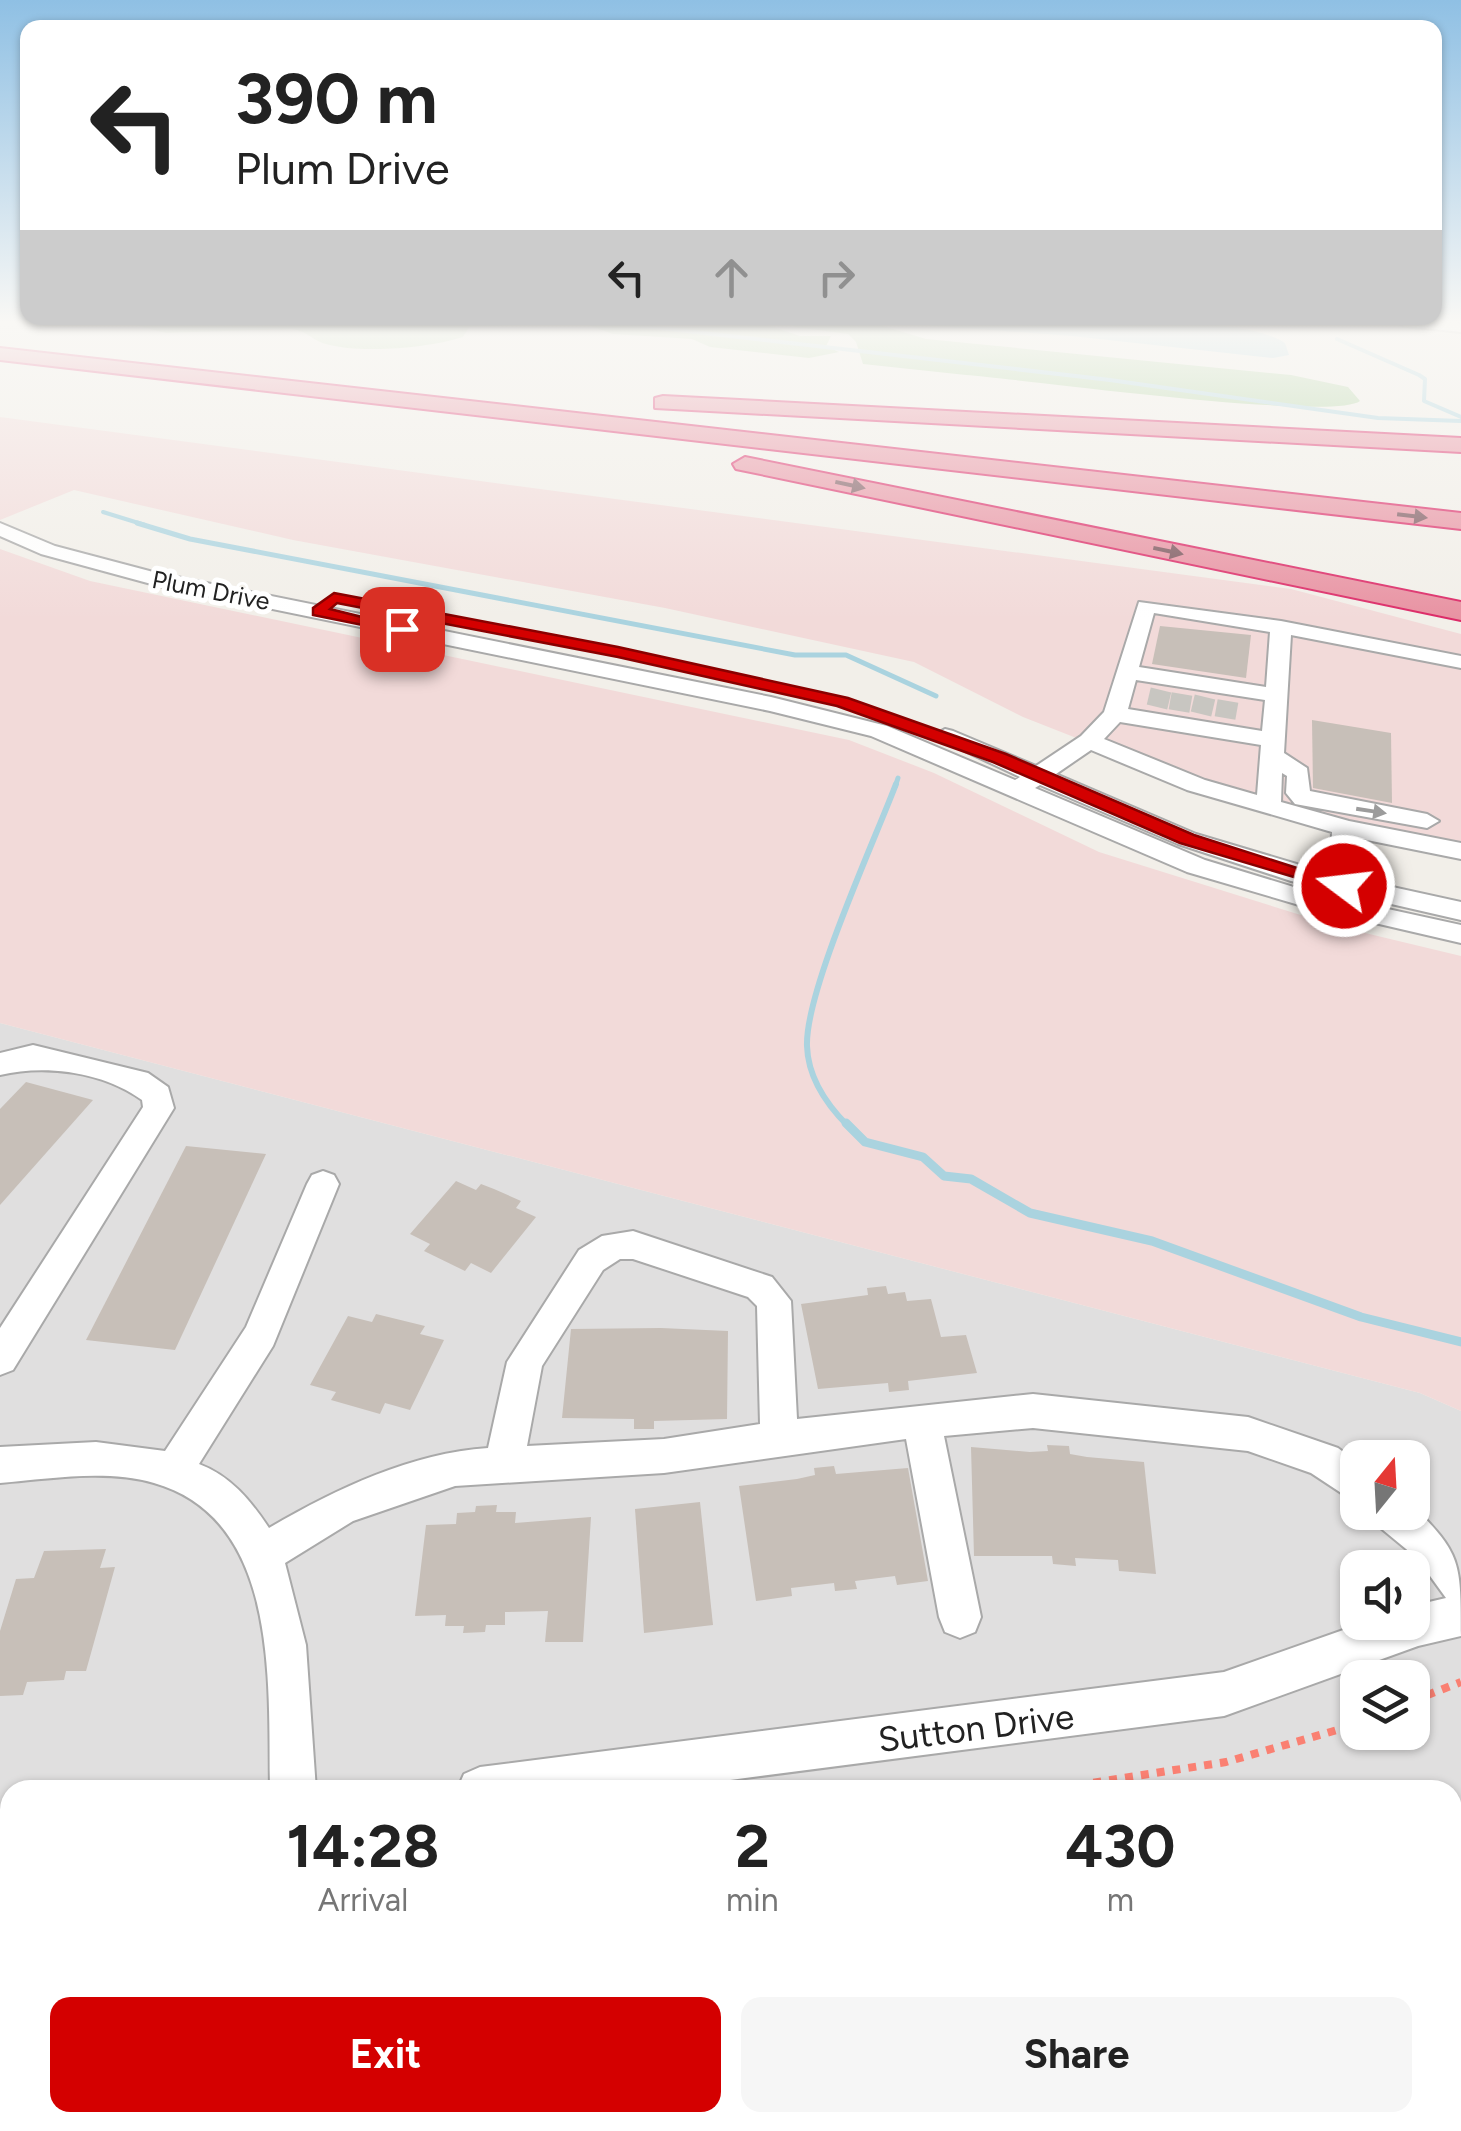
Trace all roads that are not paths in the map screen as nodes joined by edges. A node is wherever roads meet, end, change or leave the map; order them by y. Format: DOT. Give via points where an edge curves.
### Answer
graph roads {
  1 [pos="564,421"];
  2 [pos="660,421"];
  3 [pos="689,421"];
  4 [pos="1008,421"];
  5 [pos="1461,445"];
  6 [pos="1461,501"];
  7 [pos="0,510"];
  8 [pos="1461,521"];
  9 [pos="0,529"];
  10 [pos="326,604"];
  11 [pos="1461,611"];
  12 [pos="1281,627"];
  13 [pos="1461,662"];
  14 [pos="1127,672"];
  15 [pos="1276,696"];
  16 [pos="1192,704"];
  17 [pos="1115,714"];
  18 [pos="1089,741"];
  19 [pos="1273,749"];
  20 [pos="1028,783"];
  21 [pos="1268,807"];
  22 [pos="1427,820"];
  23 [pos="1344,828"];
  24 [pos="1461,851"];
  25 [pos="1344,886"];
  26 [pos="1461,911"];
  27 [pos="1461,934"];
  28 [pos="0,1064"];
  29 [pos="324,1184"];
  30 [pos="0,1359"];
  31 [pos="922,1422"];
  32 [pos="778,1438"];
  33 [pos="0,1465"];
  34 [pos="504,1465"];
  35 [pos="174,1471"];
  36 [pos="1340,1472"];
  37 [pos="1414,1530"];
  38 [pos="264,1554"];
  39 [pos="1461,1584"];
  40 [pos="1461,1614"];
  41 [pos="960,1617"];
  42 [pos="292,1780"];
  43 [pos="558,1780"];
  1 -- 11 [label="highway, one-way" via="608,439"];
  2 -- 8 [label="highway, one-way"];
  3 -- 6 [label="highway"];
  4 -- 5 [label="highway"];
  7 -- 10 [label="street, Plum Drive" via="127,555"];
  9 -- 10 [label="street, Plum Drive" via="116,570"];
  10 -- 20 [label="street, Plum Drive" via="826,717"];
  12 -- 13 [label="street"];
  12 -- 14 [label="street" via="1146,606"];
  12 -- 15 [label="street"];
  14 -- 16 [label="street"];
  14 -- 17 [label="street"];
  15 -- 16 [label="street"];
  15 -- 19 [label="street"];
  16 -- 17 [label="street"];
  16 -- 19 [label="street"];
  17 -- 18 [label="street"];
  18 -- 20 [label="street"];
  18 -- 21 [label="street"];
  19 -- 21 [label="street"];
  19 -- 22 [label="street, one-way" via="1299,773 1304,799"];
  20 -- 25 [label="street, Plum Drive"];
  20 -- 27 [label="street, Plum Drive" via="1196,866 1306,900"];
  21 -- 23 [label="street"];
  23 -- 24 [label="street"];
  23 -- 25 [label="street"];
  25 -- 26 [label="street, Plum Drive"];
  28 -- 30 [label="street" via="48,1057 137,1081 157,1096 159,1108"];
  29 -- 35 [label="street" via="260,1335"];
  31 -- 32 [label="street"];
  31 -- 36 [label="street" via="1033,1411 1248,1434 1324,1460"];
  31 -- 41 [label="street"];
  32 -- 34 [label="street" via="664,1456"];
  32 -- 34 [label="street" via="774,1301 760,1287 632,1245 614,1246 591,1260 525,1362"];
  33 -- 35 [label="street" via="110,1459"];
  34 -- 38 [label="street" via="456,1468 340,1508"];
  35 -- 38 [label="street" via="212,1491 242,1518"];
  37 -- 39 [label="street"];
  38 -- 42 [label="street" via="281,1619"];
  40 -- 43 [label="street, Sutton Drive" via="1224,1694"];
}
